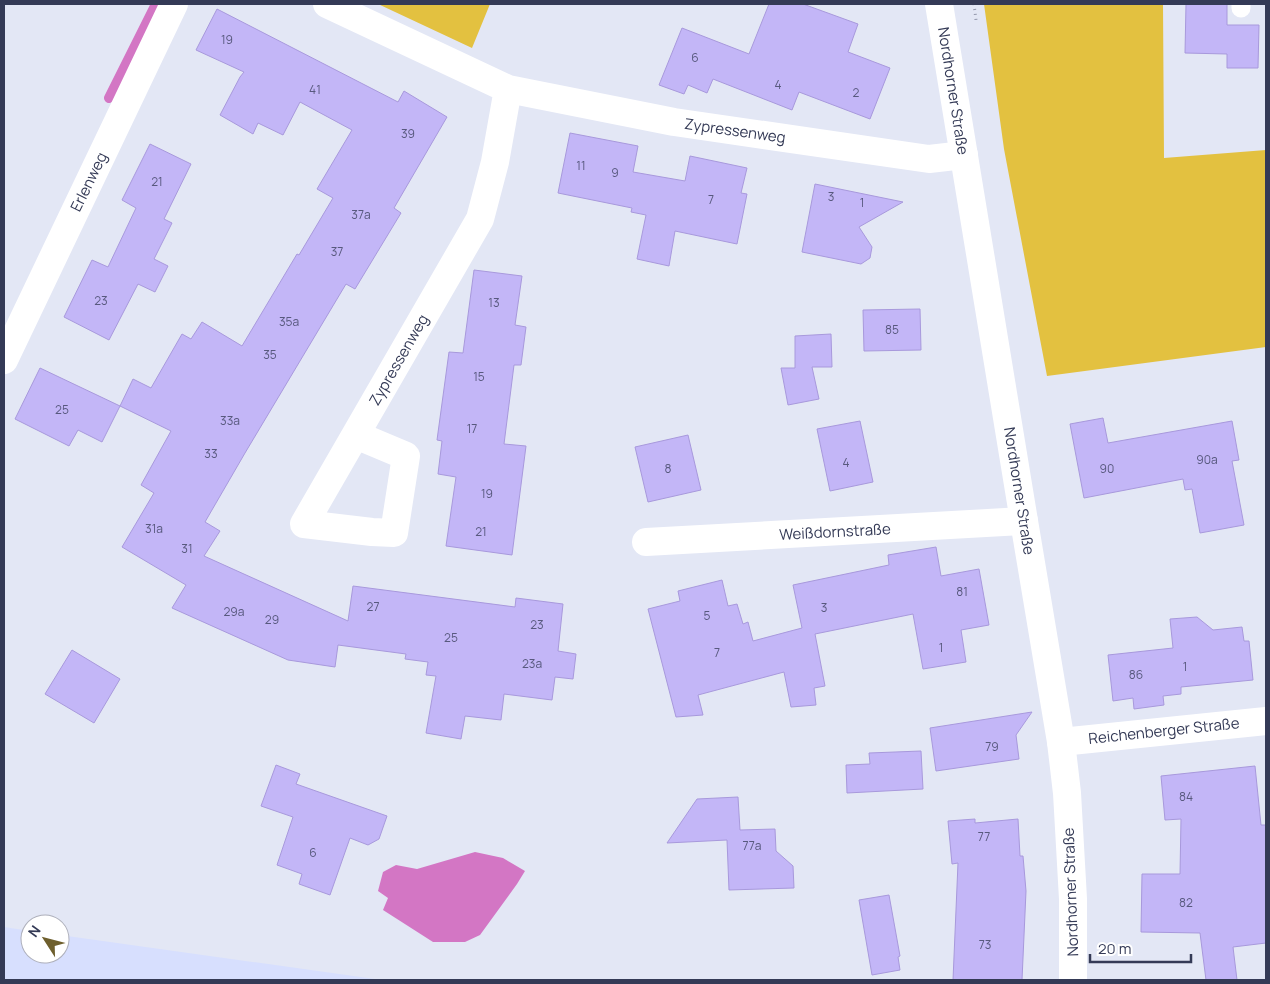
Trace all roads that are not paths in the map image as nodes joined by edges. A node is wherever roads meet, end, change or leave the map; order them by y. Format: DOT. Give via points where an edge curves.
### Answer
graph roads {
  1 [pos="174,4"];
  2 [pos="327,4"];
  3 [pos="939,4"];
  4 [pos="508,89"];
  5 [pos="964,155"];
  6 [pos="4,360"];
  7 [pos="356,435"];
  8 [pos="1024,521"];
  9 [pos="646,542"];
  10 [pos="1266,721"];
  11 [pos="1061,742"];
  12 [pos="1073,980"];
  1 -- 6 [label="street, Erlenweg"];
  2 -- 4 [label="street, Zypressenweg"];
  3 -- 5 [label="street, Nordhorner Straße"];
  4 -- 5 [label="street, Zypressenweg" via="674,122 929,159"];
  4 -- 7 [label="street, Zypressenweg" via="495,162 480,219"];
  5 -- 8 [label="street, Nordhorner Straße"];
  8 -- 9 [label="street, Weißdornstraße"];
  8 -- 11 [label="street, Nordhorner Straße"];
  10 -- 11 [label="street, Reichenberger Straße"];
  11 -- 12 [label="street, Nordhorner Straße" via="1073,899"];
}
